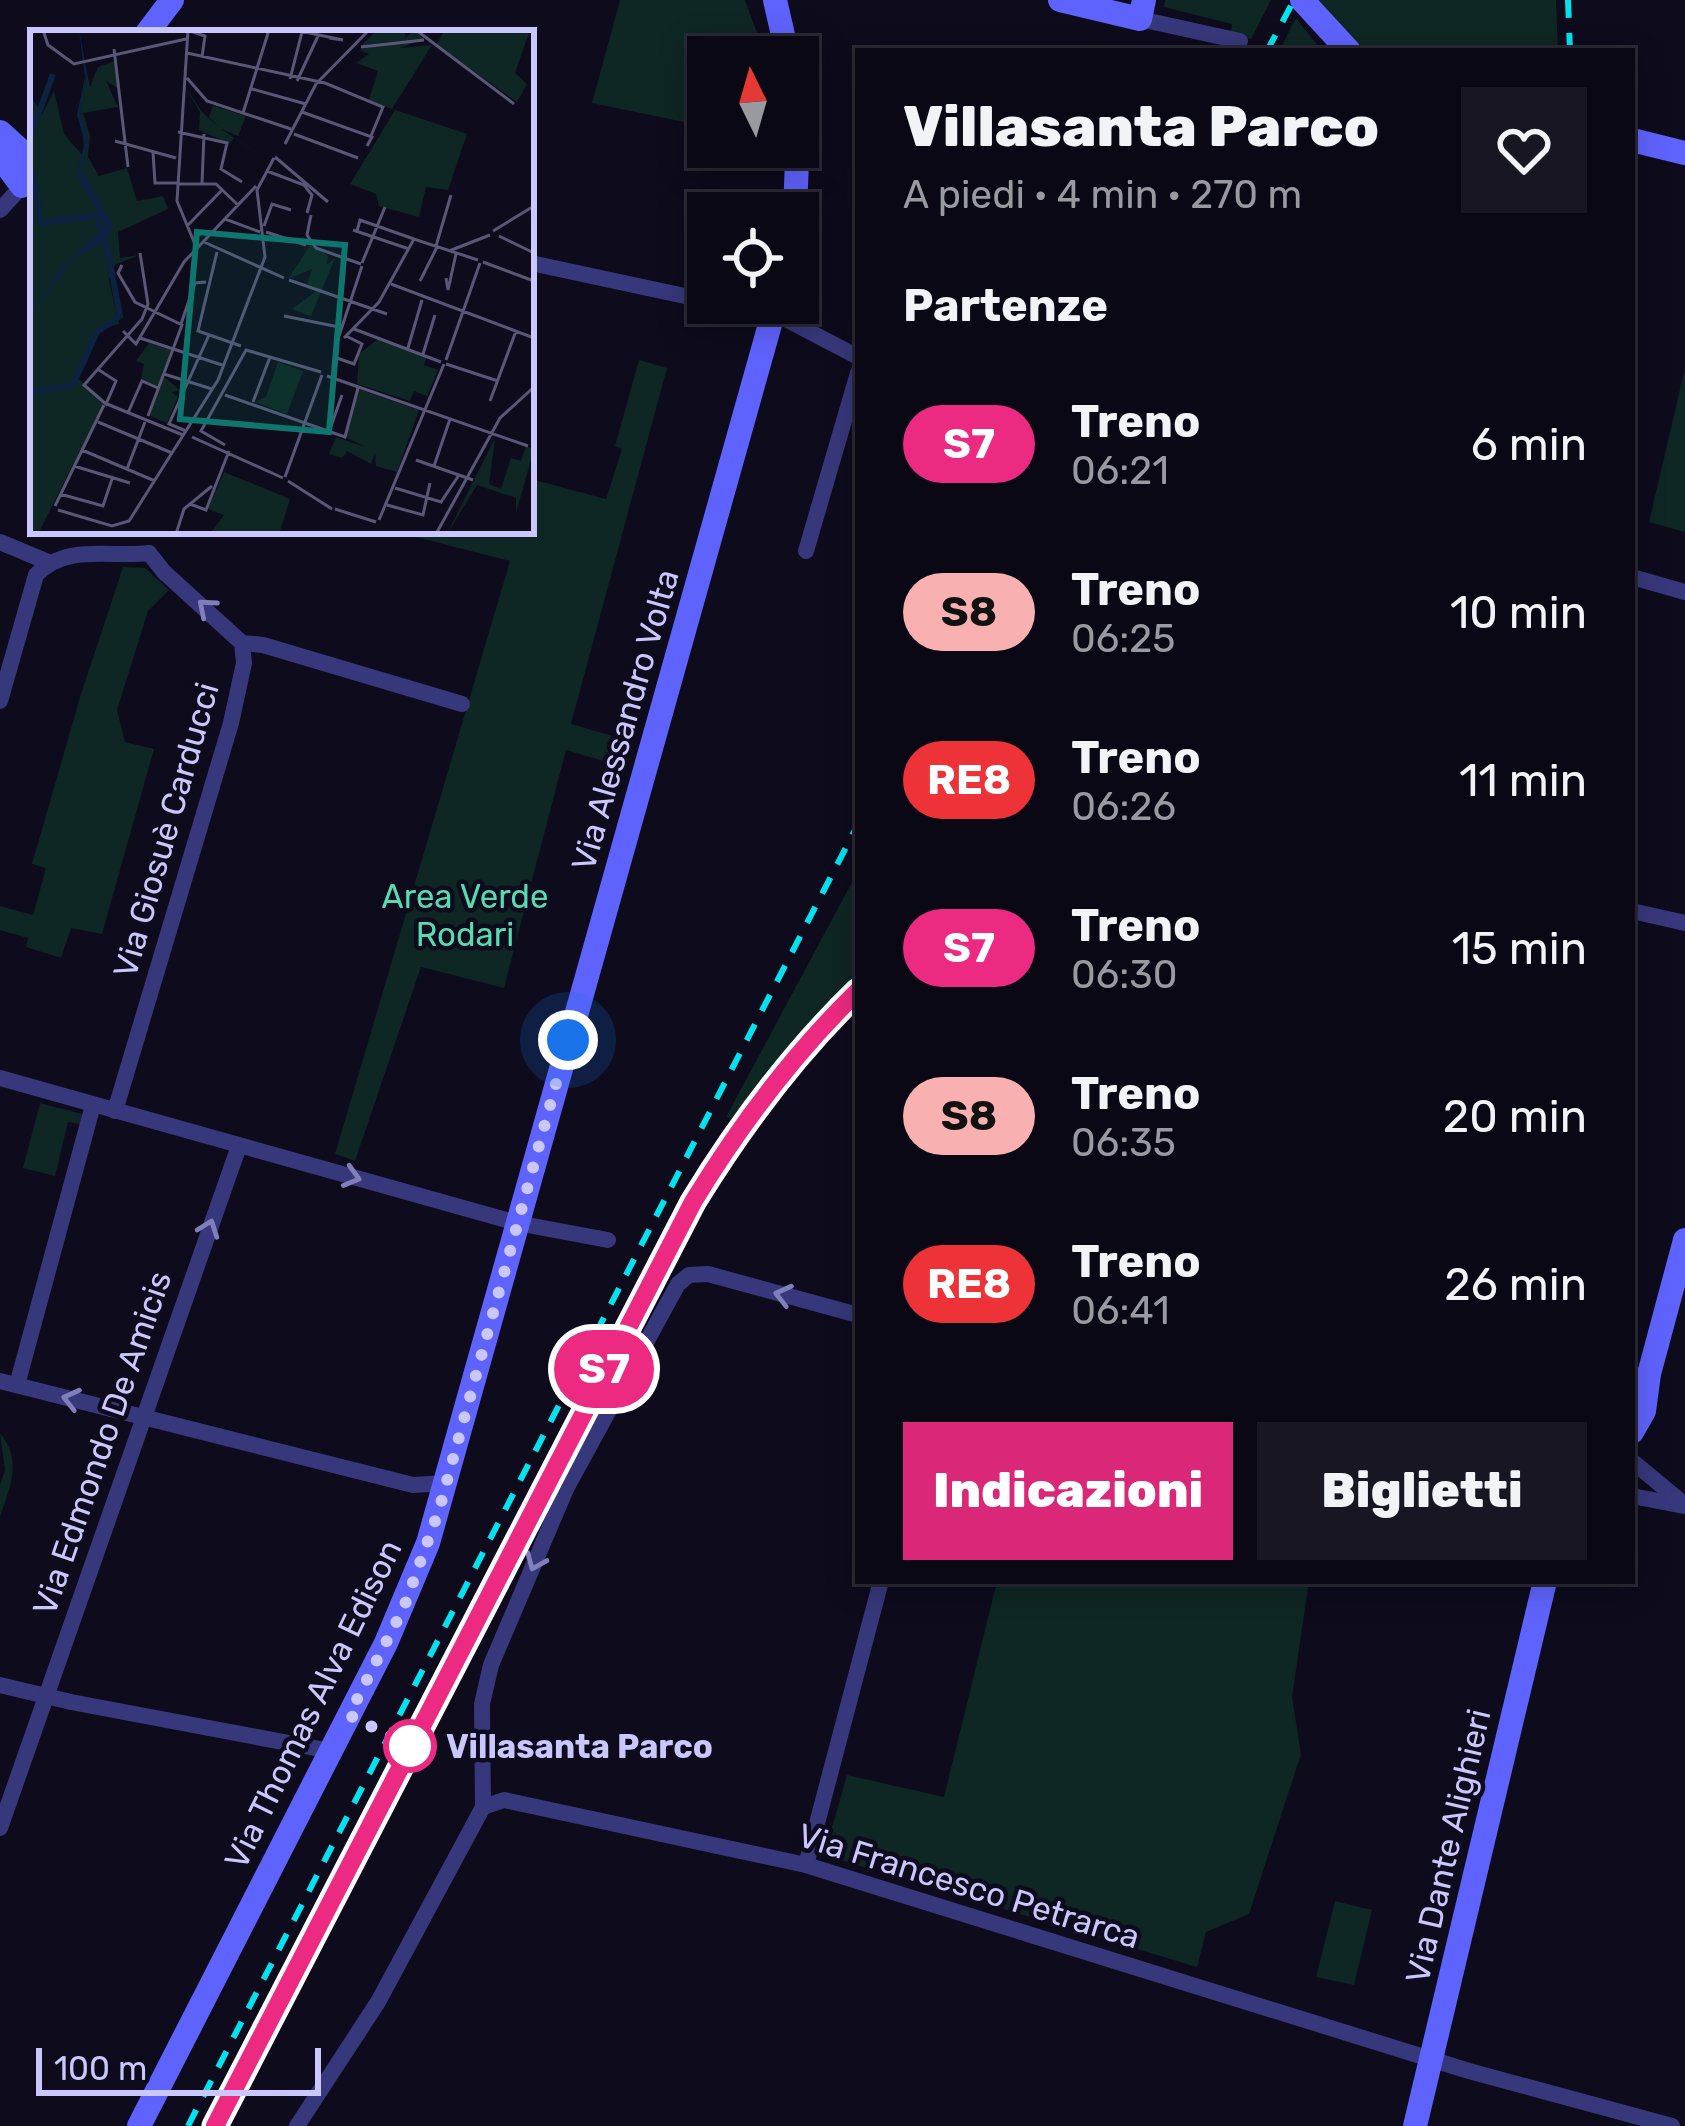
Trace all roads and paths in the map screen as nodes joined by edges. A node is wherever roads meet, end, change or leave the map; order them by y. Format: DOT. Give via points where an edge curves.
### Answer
graph roads {
  1 [pos="172,0"];
  2 [pos="1060,0"];
  3 [pos="1302,0"];
  4 [pos="774,7"];
  5 [pos="1142,9"];
  6 [pos="149,30"];
  7 [pos="782,36"];
  8 [pos="1240,41"];
  9 [pos="1346,48"];
  10 [pos="0,132"];
  11 [pos="1635,141"];
  12 [pos="1685,153"];
  13 [pos="0,157"];
  14 [pos="29,174"];
  15 [pos="0,210"];
  16 [pos="534,264"];
  17 [pos="687,296"];
  18 [pos="770,324"];
  19 [pos="802,324"];
  20 [pos="855,355"];
  21 [pos="855,383"];
  22 [pos="155,534"];
  23 [pos="0,542"];
  24 [pos="806,551"];
  25 [pos="149,553"];
  26 [pos="48,562"];
  27 [pos="1635,578"];
  28 [pos="1685,592"];
  29 [pos="242,644"];
  30 [pos="0,700"];
  31 [pos="462,704"];
  32 [pos="1635,912"];
  33 [pos="1685,923"];
  34 [pos="0,1078"];
  35 [pos="93,1105"];
  36 [pos="115,1111"];
  37 [pos="239,1146"];
  38 [pos="517,1223"];
  39 [pos="608,1240"];
  40 [pos="1685,1240"];
  41 [pos="1680,1279"];
  42 [pos="855,1314"];
  43 [pos="1648,1374"];
  44 [pos="8,1383"];
  45 [pos="1635,1391"];
  46 [pos="142,1417"];
  47 [pos="1635,1427"];
  48 [pos="1635,1463"];
  49 [pos="446,1483"];
  50 [pos="1635,1497"];
  51 [pos="1685,1505"];
  52 [pos="880,1584"];
  53 [pos="1544,1584"];
  54 [pos="0,1685"];
  55 [pos="46,1695"];
  56 [pos="331,1751"];
  57 [pos="483,1807"];
  58 [pos="0,1828"];
  59 [pos="806,1865"];
  60 [pos="1432,2059"];
  61 [pos="139,2126"];
  62 [pos="297,2126"];
  63 [pos="1415,2126"];
  64 [pos="1672,2126"];
  1 -- 6 [label="main road"];
  2 -- 5 [label="main road"];
  3 -- 9 [label="main road"];
  4 -- 7 [label="main road"];
  5 -- 8 [label="street"];
  10 -- 14 [label="main road"];
  11 -- 12 [label="main road"];
  13 -- 14 [label="main road"];
  14 -- 15 [label="street"];
  16 -- 17 [label="street"];
  18 -- 38 [label="main road, Via Alessandro Volta"];
  19 -- 20 [label="street"];
  21 -- 24 [label="street"];
  22 -- 25 [label="street"];
  23 -- 26 [label="street"];
  25 -- 26 [label="street"];
  29 -- 25 [label="street, Via Giosuè Carducci, one-way"];
  26 -- 30 [label="street" via="36,575"];
  27 -- 28 [label="street"];
  29 -- 31 [label="street"];
  29 -- 36 [label="street, Via Giosuè Carducci" via="231,723"];
  32 -- 33 [label="street"];
  34 -- 35 [label="street"];
  35 -- 36 [label="street"];
  35 -- 44 [label="street"];
  36 -- 37 [label="street"];
  37 -- 38 [label="street, one-way"];
  46 -- 37 [label="street, Via Edmondo De Amicis, one-way"];
  38 -- 39 [label="street"];
  38 -- 49 [label="main road, Via Thomas Alva Edison"];
  40 -- 41 [label="main road"];
  41 -- 43 [label="main road"];
  42 -- 57 [label="street, one-way" via="708,1274 689,1276 671,1294 566,1489 491,1664 482,1704"];
  43 -- 45 [label="main road"];
  43 -- 47 [label="main road"];
  46 -- 44 [label="street, one-way"];
  46 -- 49 [label="street" via="413,1485"];
  46 -- 55 [label="street, Via Edmondo De Amicis"];
  48 -- 51 [label="street"];
  49 -- 56 [label="main road, Via Thomas Alva Edison" via="404,1607"];
  50 -- 51 [label="street"];
  52 -- 59 [label="street"];
  53 -- 60 [label="main road, Via Dante Alighieri"];
  54 -- 55 [label="street"];
  55 -- 56 [label="street"];
  55 -- 58 [label="street, Via Edmondo De Amicis"];
  56 -- 61 [label="main road, Via Thomas Alva Edison"];
  57 -- 59 [label="street, Via Francesco Petrarca" via="504,1800"];
  57 -- 62 [label="street" via="378,2002"];
  59 -- 60 [label="street, Via Francesco Petrarca"];
  60 -- 63 [label="main road, Via Dante Alighieri"];
  60 -- 64 [label="street, Via Francesco Petrarca"];
}
